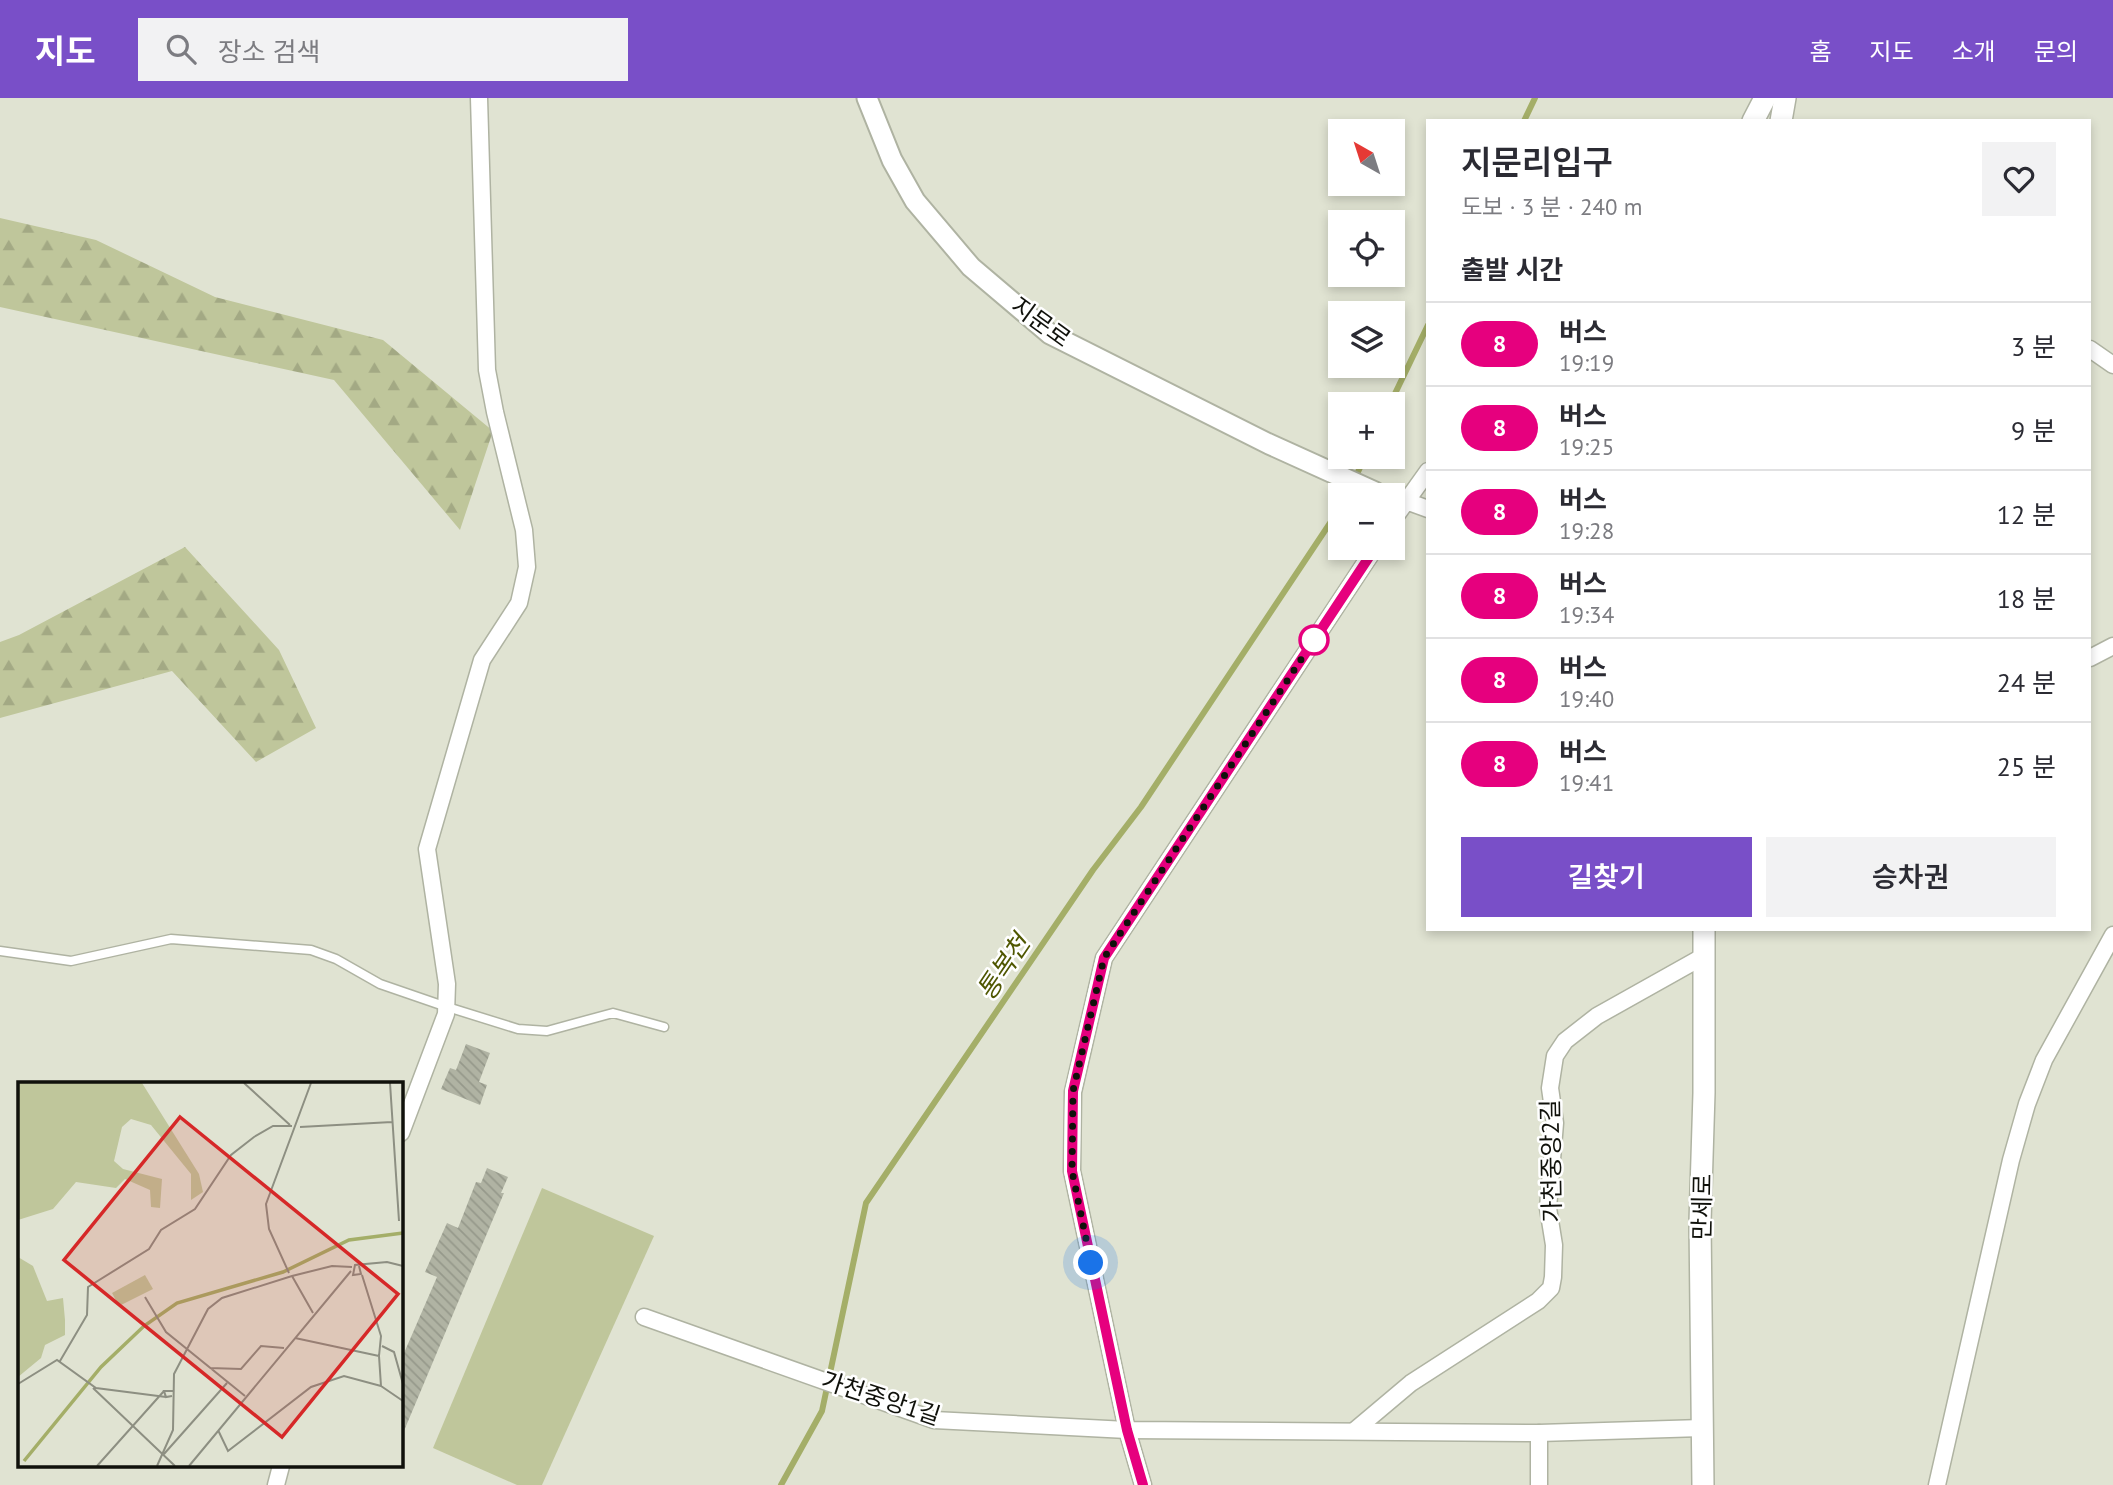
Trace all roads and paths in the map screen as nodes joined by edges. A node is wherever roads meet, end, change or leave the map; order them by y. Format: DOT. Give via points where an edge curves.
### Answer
graph roads {
  1 [pos="479,98"];
  2 [pos="867,98"];
  3 [pos="1765,98"];
  4 [pos="1786,98"];
  5 [pos="1754,119"];
  6 [pos="1781,119"];
  7 [pos="2091,350"];
  8 [pos="2113,365"];
  9 [pos="1426,472"];
  10 [pos="1359,483"];
  11 [pos="1405,486"];
  12 [pos="1405,501"];
  13 [pos="1426,508"];
  14 [pos="1367,560"];
  15 [pos="2113,646"];
  16 [pos="2091,657"];
  17 [pos="1704,931"];
  18 [pos="2113,935"];
  19 [pos="0,951"];
  20 [pos="1704,956"];
  21 [pos="446,1006"];
  22 [pos="664,1027"];
  23 [pos="402,1130"];
  24 [pos="644,1317"];
  25 [pos="1702,1428"];
  26 [pos="1127,1430"];
  27 [pos="1354,1431"];
  28 [pos="1539,1433"];
  29 [pos="280,1468"];
  30 [pos="275,1485"];
  31 [pos="1143,1485"];
  32 [pos="1539,1485"];
  33 [pos="1703,1485"];
  34 [pos="1937,1485"];
  1 -- 21 [label="street" via="487,370 524,530 527,567 519,603 482,660 427,849 447,984"];
  2 -- 10 [label="street, 지문로" via="892,160 915,201 971,267 1050,334 1296,457"];
  3 -- 5 [label="main road"];
  4 -- 6 [label="main road"];
  7 -- 8 [label="street"];
  9 -- 11 [label="street"];
  12 -- 13 [label="street"];
  14 -- 26 [label="street" via="1104,958 1073,1091 1072,1171"];
  15 -- 16 [label="street"];
  17 -- 20 [label="main road, 만세로"];
  18 -- 34 [label="street" via="2044,1060 2027,1104"];
  19 -- 21 [label="lane" via="71,961 171,939 311,950 380,984"];
  20 -- 25 [label="main road, 만세로"];
  20 -- 27 [label="street, 가천중앙2길" via="1597,1016 1564,1041 1555,1056 1550,1088 1555,1123 1548,1208 1554,1245 1550,1288 1538,1301 1411,1383"];
  21 -- 22 [label="lane" via="518,1029 547,1031 613,1013"];
  21 -- 23 [label="street"];
  24 -- 26 [label="street, 가천중앙1길" via="934,1420"];
  25 -- 28 [label="street"];
  25 -- 33 [label="main road, 만세로"];
  26 -- 27 [label="street"];
  26 -- 31 [label="street"];
  27 -- 28 [label="street"];
  28 -- 32 [label="street"];
  29 -- 30 [label="street"];
}
